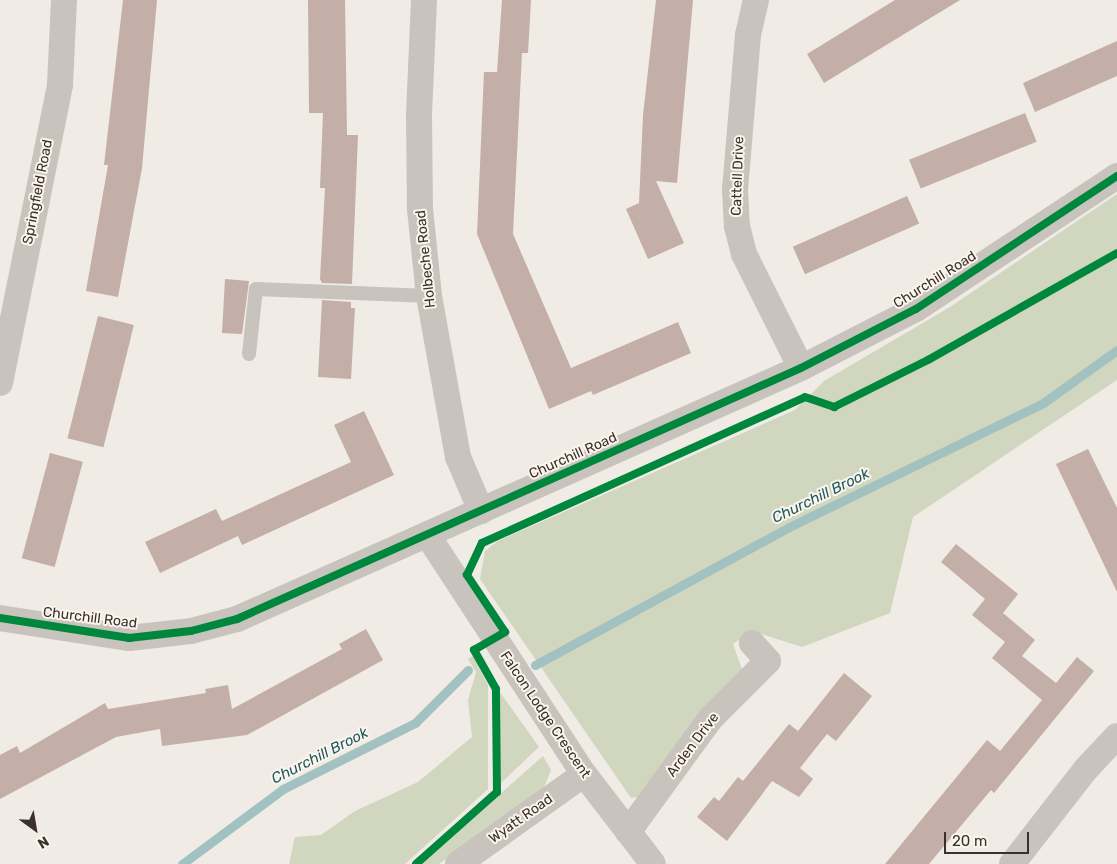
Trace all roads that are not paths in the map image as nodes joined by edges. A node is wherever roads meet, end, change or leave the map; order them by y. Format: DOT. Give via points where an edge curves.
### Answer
graph roads {
  1 [pos="64,0"];
  2 [pos="424,0"];
  3 [pos="756,0"];
  4 [pos="1117,176"];
  5 [pos="429,296"];
  6 [pos="249,354"];
  7 [pos="801,368"];
  8 [pos="0,383"];
  9 [pos="481,511"];
  10 [pos="428,536"];
  11 [pos="0,618"];
  12 [pos="752,643"];
  13 [pos="1117,736"];
  14 [pos="584,774"];
  15 [pos="628,832"];
  16 [pos="458,864"];
  17 [pos="653,864"];
  18 [pos="1012,864"];
  1 -- 8 [label="street, Springfield Road" via="60,85"];
  2 -- 5 [label="street, Holbeche Road" via="419,116 420,209"];
  3 -- 7 [label="street, Cattell Drive" via="748,35 736,190 737,226 744,254"];
  4 -- 7 [label="street, Churchill Road" via="916,310"];
  5 -- 6 [label="lane" via="256,289"];
  5 -- 9 [label="street, Holbeche Road" via="458,457"];
  7 -- 9 [label="street, Churchill Road"];
  9 -- 10 [label="street, Churchill Road"];
  10 -- 11 [label="street, Churchill Road" via="236,619 191,631 129,638"];
  10 -- 14 [label="street, Falcon Lodge Crescent"];
  12 -- 15 [label="street, Arden Drive" via="768,661 710,719"];
  13 -- 18 [label="street" via="1086,769"];
  14 -- 15 [label="street, Falcon Lodge Crescent"];
  14 -- 16 [label="street, Wyatt Road"];
  15 -- 17 [label="street, Falcon Lodge Crescent"];
}
